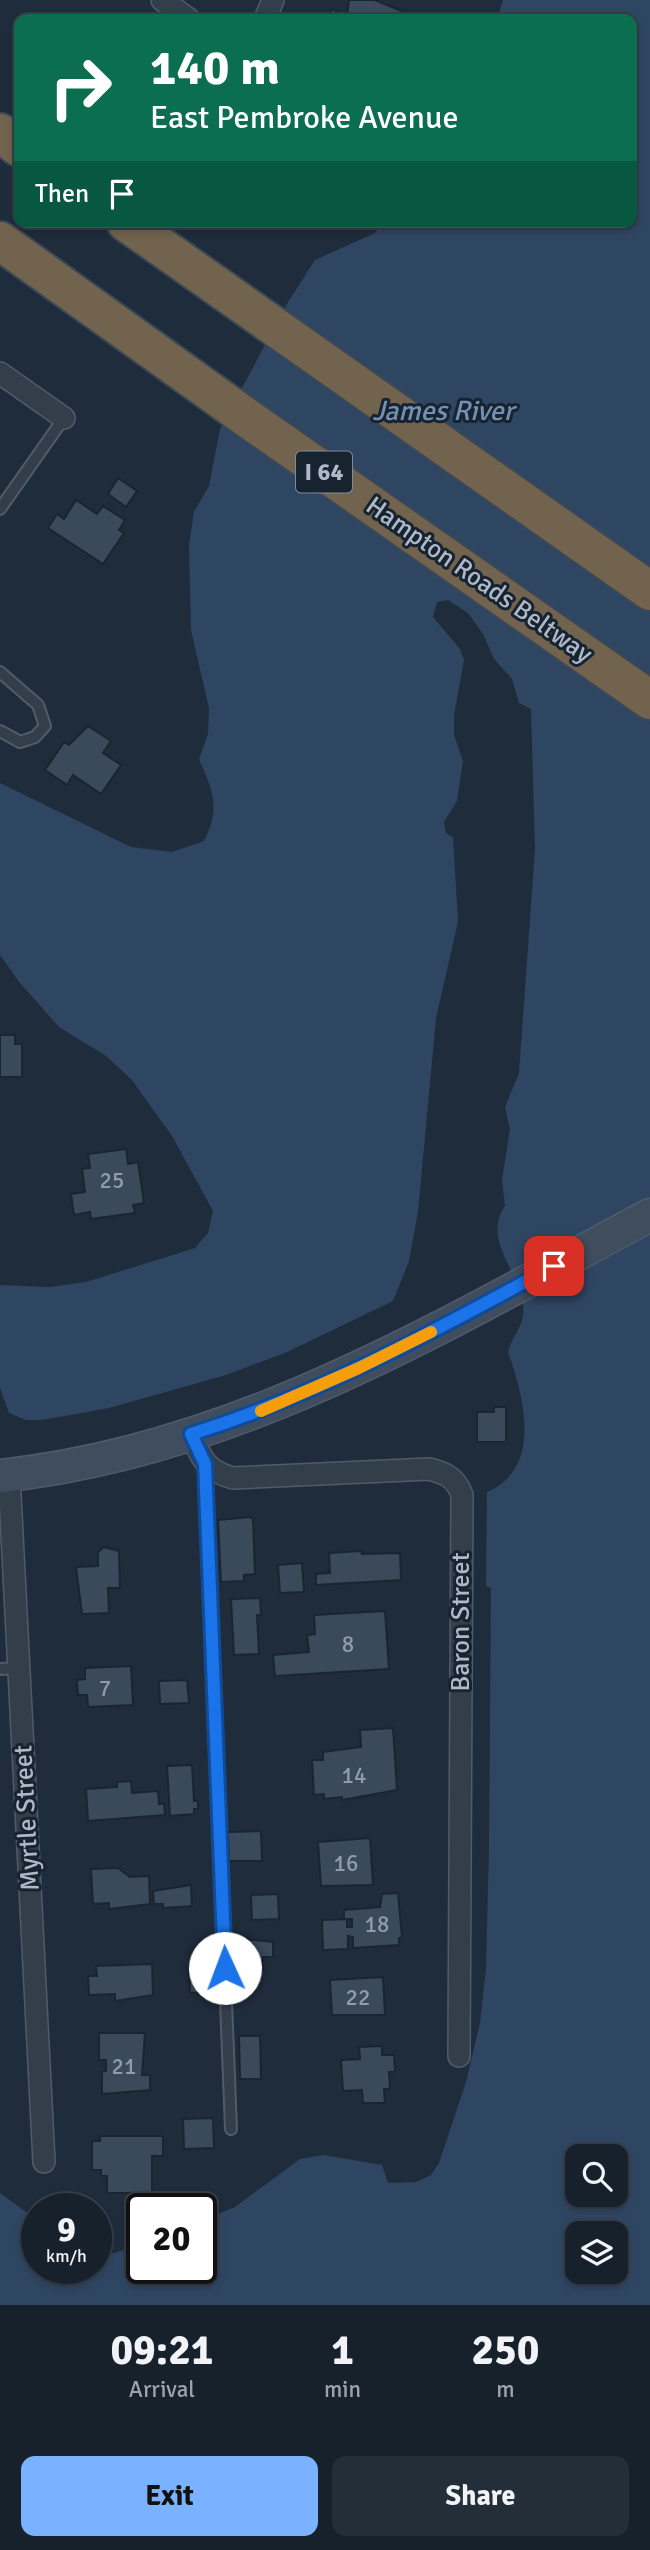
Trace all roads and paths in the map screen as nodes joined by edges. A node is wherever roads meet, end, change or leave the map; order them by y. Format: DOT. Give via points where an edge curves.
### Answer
graph roads {
  1 [pos="168,2"];
  2 [pos="183,14"];
  3 [pos="135,228"];
  4 [pos="0,241"];
  5 [pos="0,373"];
  6 [pos="64,418"];
  7 [pos="0,509"];
  8 [pos="650,591"];
  9 [pos="0,672"];
  10 [pos="650,700"];
  11 [pos="0,731"];
  12 [pos="650,1214"];
  13 [pos="191,1434"];
  14 [pos="205,1464"];
  15 [pos="4,1476"];
  16 [pos="10,1668"];
  17 [pos="459,2056"];
  18 [pos="231,2129"];
  19 [pos="44,2162"];
  1 -- 2 [label="street"];
  3 -- 8 [label="highway"];
  4 -- 10 [label="highway, Hampton Roads Beltway / I 64"];
  5 -- 6 [label="street"];
  6 -- 7 [label="lane"];
  9 -- 11 [label="lane" via="37,705 45,726 35,737 20,742"];
  12 -- 13 [label="main road" via="310,1391"];
  13 -- 14 [label="street"];
  13 -- 15 [label="main road" via="106,1457"];
  14 -- 17 [label="street, Baron Street" via="217,1474 246,1478 429,1468 453,1478 459,1486"];
  14 -- 18 [label="lane"];
  15 -- 16 [label="street, Myrtle Street"];
  16 -- 19 [label="street, Myrtle Street"];
}
